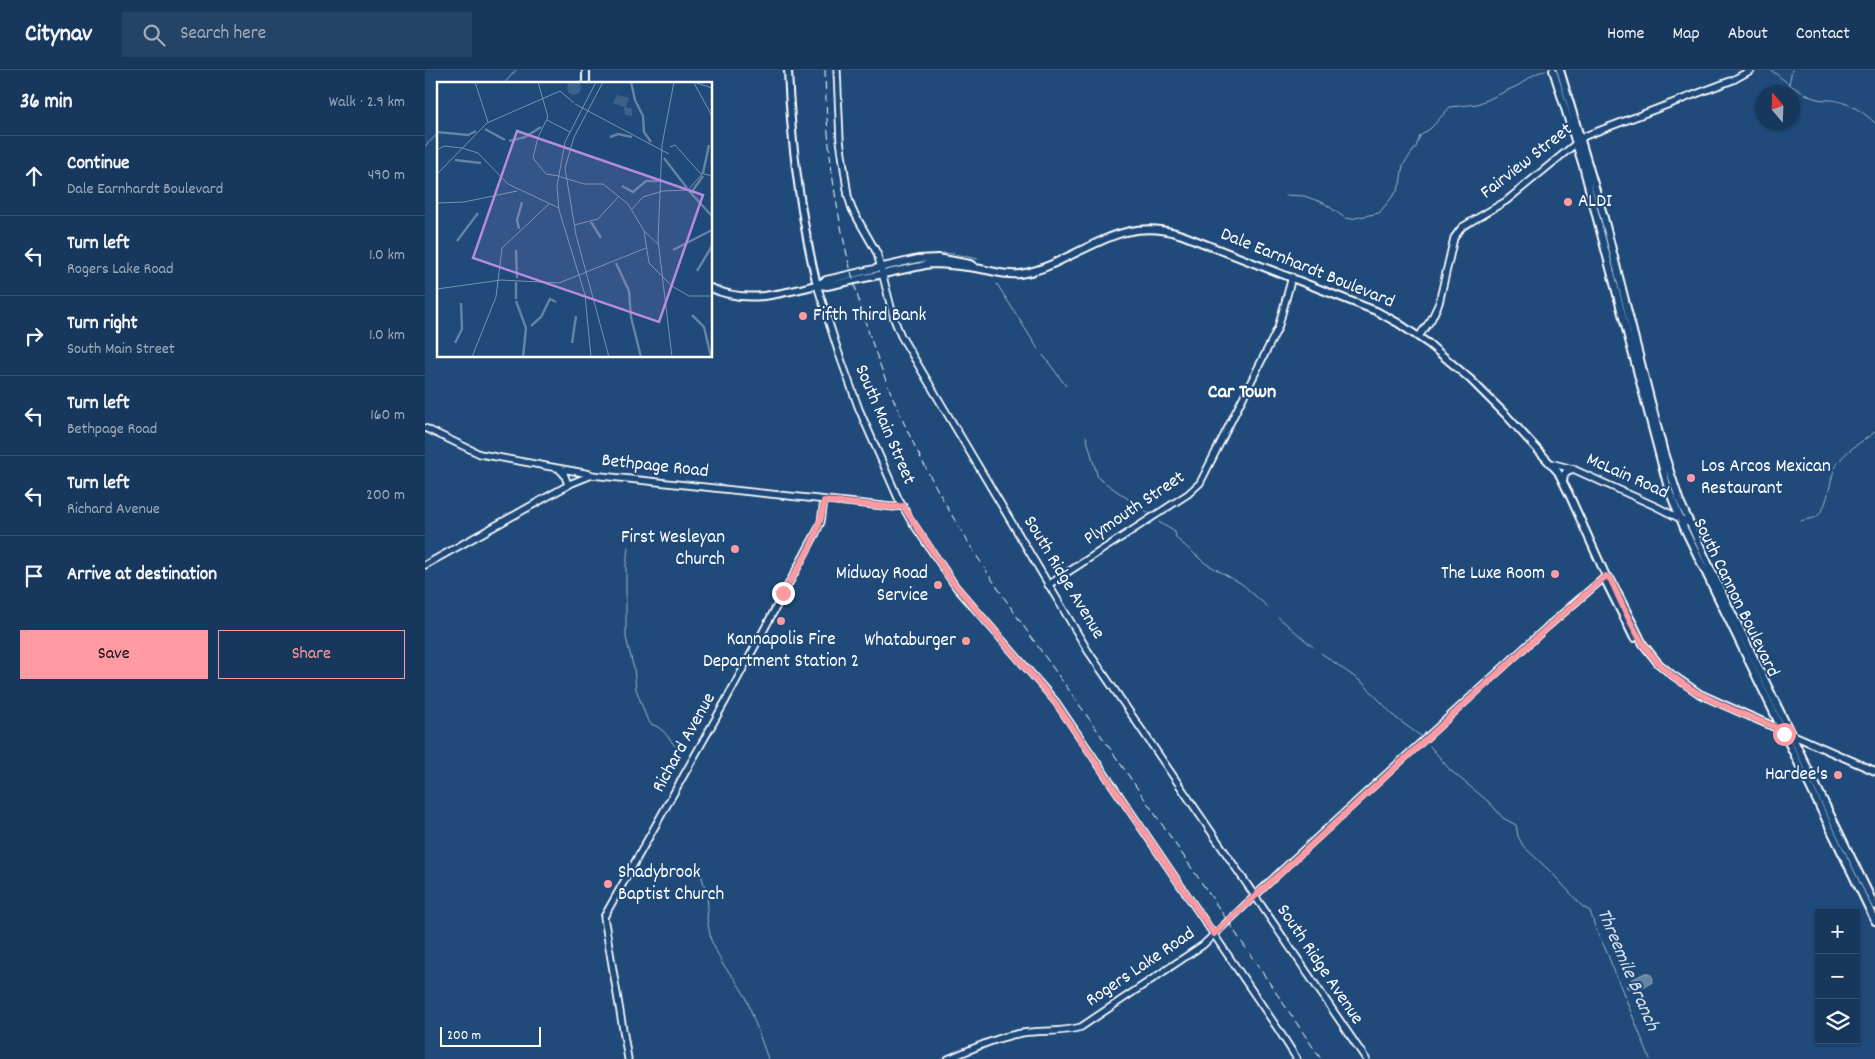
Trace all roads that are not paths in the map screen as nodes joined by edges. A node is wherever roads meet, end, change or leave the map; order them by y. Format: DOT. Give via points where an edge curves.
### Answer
graph roads {
  1 [pos="788,70"];
  2 [pos="837,70"];
  3 [pos="1553,70"];
  4 [pos="1560,70"];
  5 [pos="1751,70"];
  6 [pos="1579,141"];
  7 [pos="930,257"];
  8 [pos="974,267"];
  9 [pos="909,268"];
  10 [pos="882,270"];
  11 [pos="1291,277"];
  12 [pos="817,285"];
  13 [pos="713,289"];
  14 [pos="1620,297"];
  15 [pos="1419,336"];
  16 [pos="425,428"];
  17 [pos="1550,463"];
  18 [pos="559,469"];
  19 [pos="1573,469"];
  20 [pos="567,470"];
  21 [pos="593,475"];
  22 [pos="1563,481"];
  23 [pos="570,484"];
  24 [pos="824,501"];
  25 [pos="903,506"];
  26 [pos="1680,518"];
  27 [pos="1689,523"];
  28 [pos="425,565"];
  29 [pos="1606,576"];
  30 [pos="1048,585"];
  31 [pos="1730,623"];
  32 [pos="1746,641"];
  33 [pos="1772,709"];
  34 [pos="1763,722"];
  35 [pos="1787,734"];
  36 [pos="1875,771"];
  37 [pos="1875,775"];
  38 [pos="1254,896"];
  39 [pos="1875,906"];
  40 [pos="1875,921"];
  41 [pos="1214,934"];
  42 [pos="628,1059"];
  43 [pos="948,1059"];
  44 [pos="1297,1059"];
  45 [pos="1366,1059"];
  1 -- 12 [label="main road, South Main Street" via="795,166"];
  2 -- 10 [label="street, South Ridge Avenue" via="848,196 852,209 874,245"];
  3 -- 6 [label="main road, South Cannon Boulevard"];
  4 -- 6 [label="main road, South Cannon Boulevard"];
  5 -- 6 [label="street, Fairview Street" via="1735,80 1590,133"];
  6 -- 14 [label="main road, South Cannon Boulevard"];
  6 -- 15 [label="street, Fairview Street" via="1506,202 1459,230 1454,238 1439,303"];
  7 -- 8 [label="main road, Dale Earnhardt Boulevard"];
  7 -- 9 [label="main road"];
  7 -- 10 [label="main road, Dale Earnhardt Boulevard"];
  8 -- 9 [label="main road, Dale Earnhardt Boulevard" via="945,264"];
  8 -- 11 [label="main road, Dale Earnhardt Boulevard" via="1005,274 1031,272 1115,235 1152,228 1182,235"];
  9 -- 10 [label="main road, Dale Earnhardt Boulevard"];
  10 -- 12 [label="main road, Dale Earnhardt Boulevard" via="826,280"];
  10 -- 30 [label="street, South Ridge Avenue" via="901,336"];
  11 -- 15 [label="main road, Dale Earnhardt Boulevard" via="1377,311"];
  11 -- 30 [label="street, Plymouth Street" via="1278,328 1200,483"];
  12 -- 13 [label="main road, Dale Earnhardt Boulevard" via="755,298 732,296"];
  12 -- 25 [label="street, South Main Street" via="849,384"];
  14 -- 26 [label="main road, South Cannon Boulevard" via="1663,472"];
  14 -- 27 [label="main road, South Cannon Boulevard" via="1669,468"];
  15 -- 17 [label="main road, Dale Earnhardt Boulevard" via="1507,415"];
  16 -- 18 [label="street" via="480,454"];
  17 -- 19 [label="street, McLain Road"];
  17 -- 22 [label="main road, Dale Earnhardt Boulevard"];
  18 -- 20 [label="street"];
  18 -- 23 [label="street"];
  19 -- 22 [label="main road" via="1564,473"];
  19 -- 26 [label="street, McLain Road"];
  20 -- 21 [label="street"];
  20 -- 23 [label="street"];
  21 -- 23 [label="street, Bethpage Road"];
  21 -- 24 [label="street, Bethpage Road"];
  22 -- 29 [label="main road, Dale Earnhardt Boulevard"];
  23 -- 28 [label="street, Bethpage Road"];
  24 -- 25 [label="street, Bethpage Road"];
  24 -- 42 [label="street, Richard Avenue" via="817,533 604,917"];
  25 -- 41 [label="street, South Main Street" via="951,580 1055,702"];
  26 -- 27 [label="street, McLain Road"];
  26 -- 31 [label="main road, South Cannon Boulevard"];
  27 -- 32 [label="main road, South Cannon Boulevard"];
  29 -- 34 [label="main road, Dale Earnhardt Boulevard" via="1643,644 1658,663 1700,694"];
  29 -- 35 [label="main road, Dale Earnhardt Boulevard" via="1631,633 1655,666 1699,696"];
  29 -- 38 [label="street, Rogers Lake Road"];
  30 -- 38 [label="street, South Ridge Avenue" via="1115,691"];
  31 -- 32 [label="main road"];
  31 -- 33 [label="main road, South Cannon Boulevard"];
  32 -- 35 [label="main road, South Cannon Boulevard"];
  33 -- 34 [label="main road" via="1770,719"];
  33 -- 35 [label="main road, South Cannon Boulevard"];
  34 -- 35 [label="main road, Dale Earnhardt Boulevard"];
  35 -- 36 [label="main road, Dale Earnhardt Boulevard"];
  35 -- 37 [label="main road, Dale Earnhardt Boulevard"];
  35 -- 39 [label="main road, South Cannon Boulevard"];
  35 -- 40 [label="main road, South Cannon Boulevard"];
  38 -- 41 [label="street, Rogers Lake Road"];
  38 -- 45 [label="street, South Ridge Avenue"];
  41 -- 43 [label="street, Rogers Lake Road" via="1191,954 1081,1028 1020,1033"];
  41 -- 44 [label="street, South Main Street"];
}
